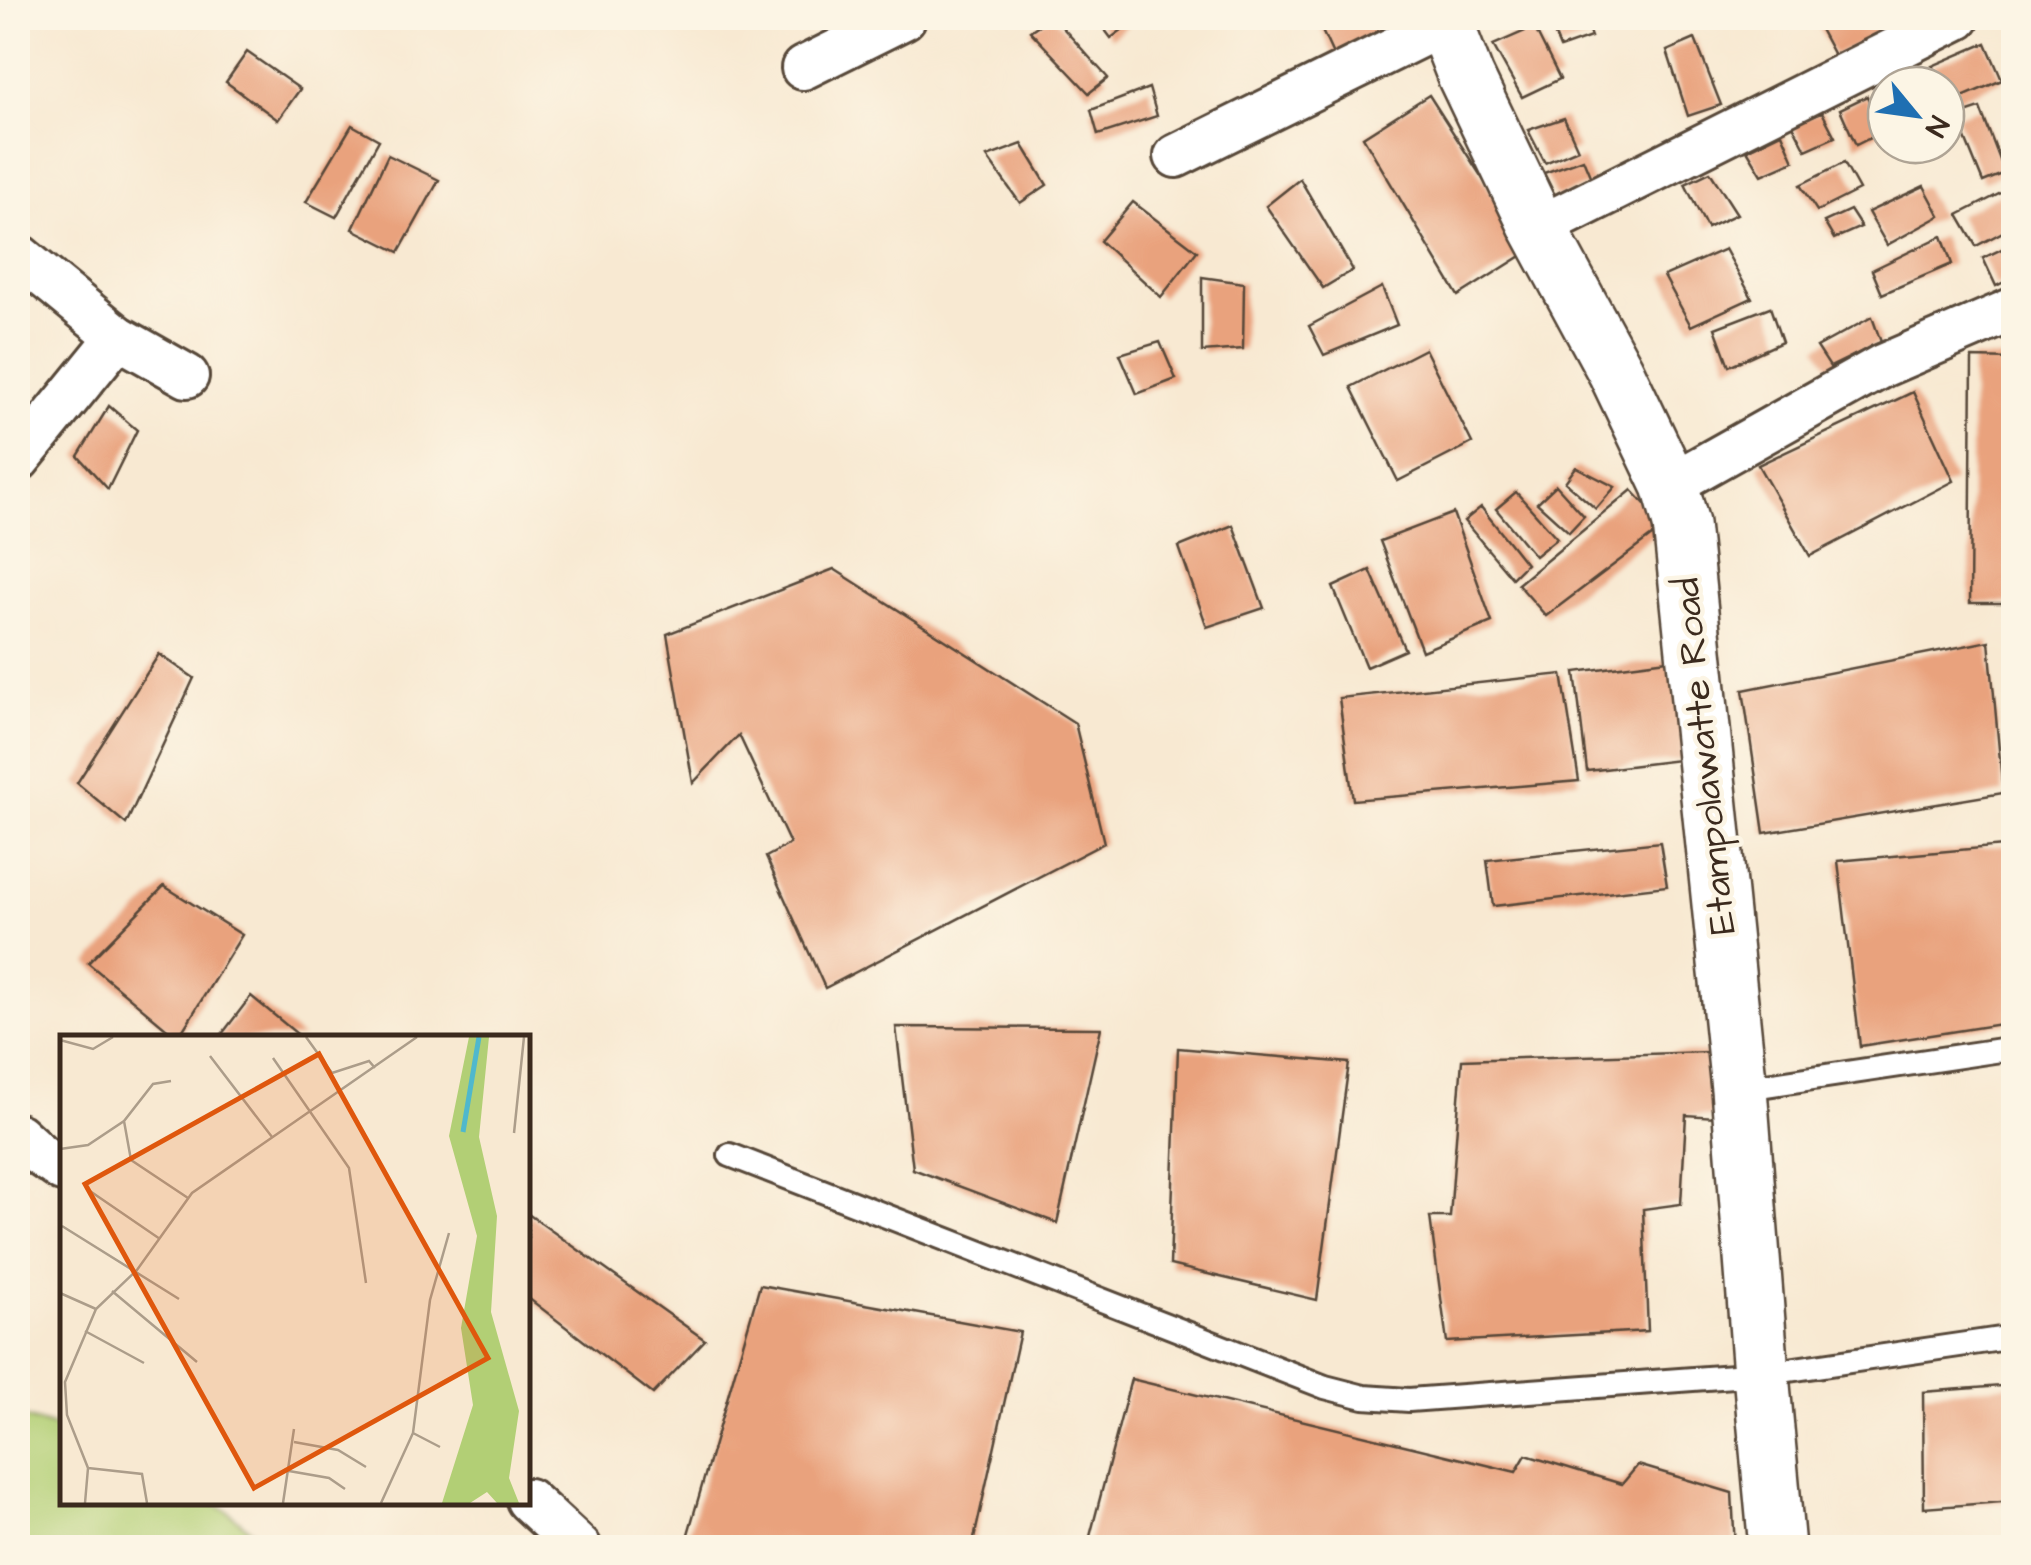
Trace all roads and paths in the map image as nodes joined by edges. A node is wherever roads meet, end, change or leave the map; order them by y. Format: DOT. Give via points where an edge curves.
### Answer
graph roads {
  1 [pos="904,18"];
  2 [pos="1958,18"];
  3 [pos="1448,20"];
  4 [pos="803,68"];
  5 [pos="1176,156"];
  6 [pos="1538,228"];
  7 [pos="18,254"];
  8 [pos="2014,308"];
  9 [pos="118,336"];
  10 [pos="187,376"];
  11 [pos="18,460"];
  12 [pos="1670,485"];
  13 [pos="2014,1048"];
  14 [pos="1739,1088"];
  15 [pos="18,1135"];
  16 [pos="730,1154"];
  17 [pos="60,1168"];
  18 [pos="2014,1337"];
  19 [pos="1761,1374"];
  20 [pos="530,1502"];
  21 [pos="580,1548"];
  22 [pos="1777,1548"];
  1 -- 4 [label="street"];
  2 -- 6 [label="street"];
  3 -- 5 [label="street"];
  3 -- 6 [label="street, Etampolawatte Road" via="1466,77"];
  6 -- 12 [label="street, Etampolawatte Road"];
  7 -- 9 [label="street"];
  8 -- 12 [label="street" via="1882,366"];
  9 -- 10 [label="street"];
  9 -- 11 [label="street"];
  12 -- 14 [label="street, Etampolawatte Road" via="1681,524"];
  13 -- 14 [label="lane"];
  14 -- 19 [label="street, Etampolawatte Road"];
  15 -- 17 [label="street"];
  16 -- 19 [label="lane" via="1364,1397 1409,1400"];
  18 -- 19 [label="lane"];
  19 -- 22 [label="street, Etampolawatte Road"];
  20 -- 21 [label="street"];
}
